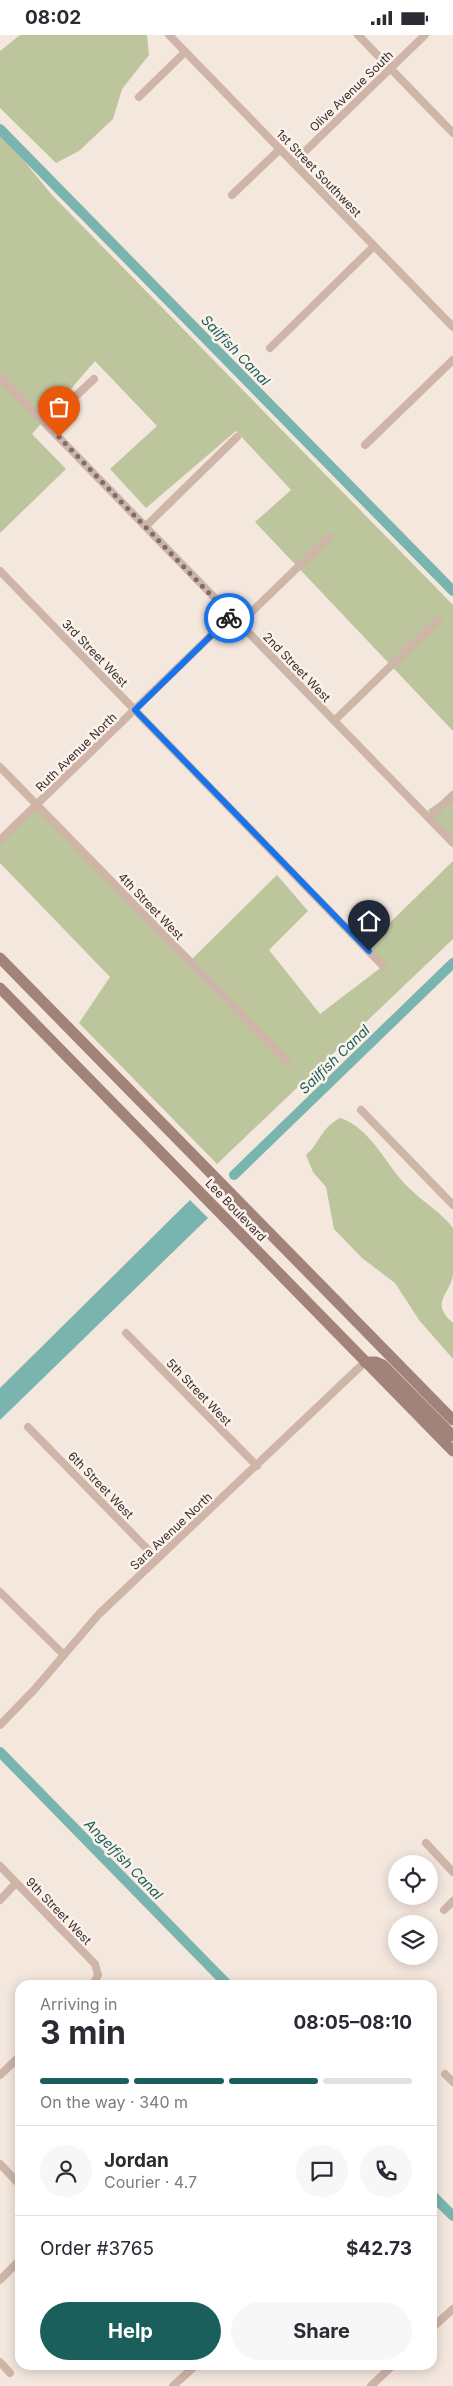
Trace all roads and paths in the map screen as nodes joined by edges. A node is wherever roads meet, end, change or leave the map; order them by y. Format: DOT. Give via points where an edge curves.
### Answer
graph roads {
  1 [pos="169,35"];
  2 [pos="358,35"];
  3 [pos="425,35"];
  4 [pos="185,52"];
  5 [pos="390,68"];
  6 [pos="139,97"];
  7 [pos="453,133"];
  8 [pos="280,149"];
  9 [pos="293,163"];
  10 [pos="232,195"];
  11 [pos="374,246"];
  12 [pos="453,327"];
  13 [pos="270,347"];
  14 [pos="453,360"];
  15 [pos="0,377"];
  16 [pos="94,379"];
  17 [pos="46,425"];
  18 [pos="236,437"];
  19 [pos="365,445"];
  20 [pos="146,526"];
  21 [pos="329,537"];
  22 [pos="0,571"];
  23 [pos="231,616"];
  24 [pos="438,620"];
  25 [pos="239,624"];
  26 [pos="135,710"];
  27 [pos="334,721"];
  28 [pos="0,767"];
  29 [pos="453,795"];
  30 [pos="37,805"];
  31 [pos="429,819"];
  32 [pos="0,840"];
  33 [pos="453,843"];
  34 [pos="0,958"];
  35 [pos="383,965"];
  36 [pos="0,989"];
  37 [pos="287,1061"];
  38 [pos="361,1110"];
  39 [pos="453,1205"];
  40 [pos="126,1333"];
  41 [pos="365,1362"];
  42 [pos="453,1420"];
  43 [pos="28,1427"];
  44 [pos="453,1436"];
  45 [pos="453,1451"];
  46 [pos="257,1466"];
  47 [pos="156,1559"];
  48 [pos="0,1592"];
  49 [pos="63,1654"];
  50 [pos="0,1725"];
  51 [pos="426,1843"];
  52 [pos="0,1866"];
  53 [pos="453,1872"];
  54 [pos="16,1883"];
  55 [pos="0,1900"];
  56 [pos="453,1901"];
  57 [pos="444,1910"];
  58 [pos="96,1980"];
  59 [pos="15,2061"];
  60 [pos="445,2074"];
  61 [pos="0,2075"];
  62 [pos="453,2082"];
  63 [pos="0,2164"];
  64 [pos="15,2180"];
  65 [pos="15,2265"];
  66 [pos="0,2279"];
  67 [pos="453,2309"];
  68 [pos="437,2323"];
  69 [pos="0,2362"];
  70 [pos="191,2370"];
  71 [pos="388,2370"];
  72 [pos="10,2373"];
  73 [pos="173,2386"];
  74 [pos="371,2386"];
  1 -- 4 [label="street, 1st Street Southwest"];
  2 -- 5 [label="street"];
  3 -- 5 [label="street, Olive Avenue South"];
  4 -- 6 [label="street"];
  4 -- 8 [label="street, 1st Street Southwest"];
  5 -- 7 [label="street"];
  5 -- 9 [label="street, Olive Avenue South"];
  8 -- 9 [label="street, 1st Street Southwest"];
  8 -- 10 [label="street"];
  9 -- 11 [label="street, 1st Street Southwest"];
  11 -- 12 [label="street, 1st Street Southwest"];
  11 -- 13 [label="street"];
  14 -- 19 [label="street"];
  15 -- 17 [label="street, 2nd Street West"];
  16 -- 17 [label="street"];
  17 -- 20 [label="street, 2nd Street West"];
  18 -- 20 [label="street"];
  20 -- 23 [label="street, 2nd Street West"];
  21 -- 25 [label="street"];
  22 -- 26 [label="street, 3rd Street West"];
  23 -- 25 [label="street, 2nd Street West"];
  23 -- 26 [label="street, Ruth Avenue North"];
  24 -- 27 [label="street"];
  25 -- 27 [label="street, 2nd Street West"];
  26 -- 30 [label="street, Ruth Avenue North"];
  26 -- 35 [label="street, 3rd Street West"];
  27 -- 31 [label="street, 2nd Street West"];
  28 -- 30 [label="street, 4th Street West"];
  29 -- 31 [label="street"];
  30 -- 32 [label="street, Ruth Avenue North"];
  30 -- 37 [label="street, 4th Street West"];
  31 -- 33 [label="street, 2nd Street West"];
  34 -- 42 [label="main road, Lee Boulevard"];
  36 -- 41 [label="main road, Lee Boulevard"];
  38 -- 39 [label="street"];
  40 -- 46 [label="street, 5th Street West"];
  41 -- 44 [label="main road" via="376,1361 382,1365"];
  41 -- 45 [label="main road, Lee Boulevard"];
  41 -- 46 [label="street, Sara Avenue North"];
  43 -- 47 [label="street, 6th Street West"];
  46 -- 47 [label="street, Sara Avenue North"];
  47 -- 49 [label="street, Sara Avenue North"];
  48 -- 49 [label="street"];
  49 -- 50 [label="street, Sara Avenue North"];
  51 -- 53 [label="street"];
  52 -- 54 [label="street, 9th Street West"];
  54 -- 55 [label="street"];
  54 -- 58 [label="street, 9th Street West" via="95,1964 98,1975"];
  56 -- 57 [label="street"];
  59 -- 61 [label="street"];
  60 -- 62 [label="street"];
  63 -- 64 [label="street"];
  65 -- 66 [label="street"];
  67 -- 68 [label="street"];
  69 -- 72 [label="street"];
  70 -- 73 [label="street"];
  71 -- 74 [label="street"];
}
